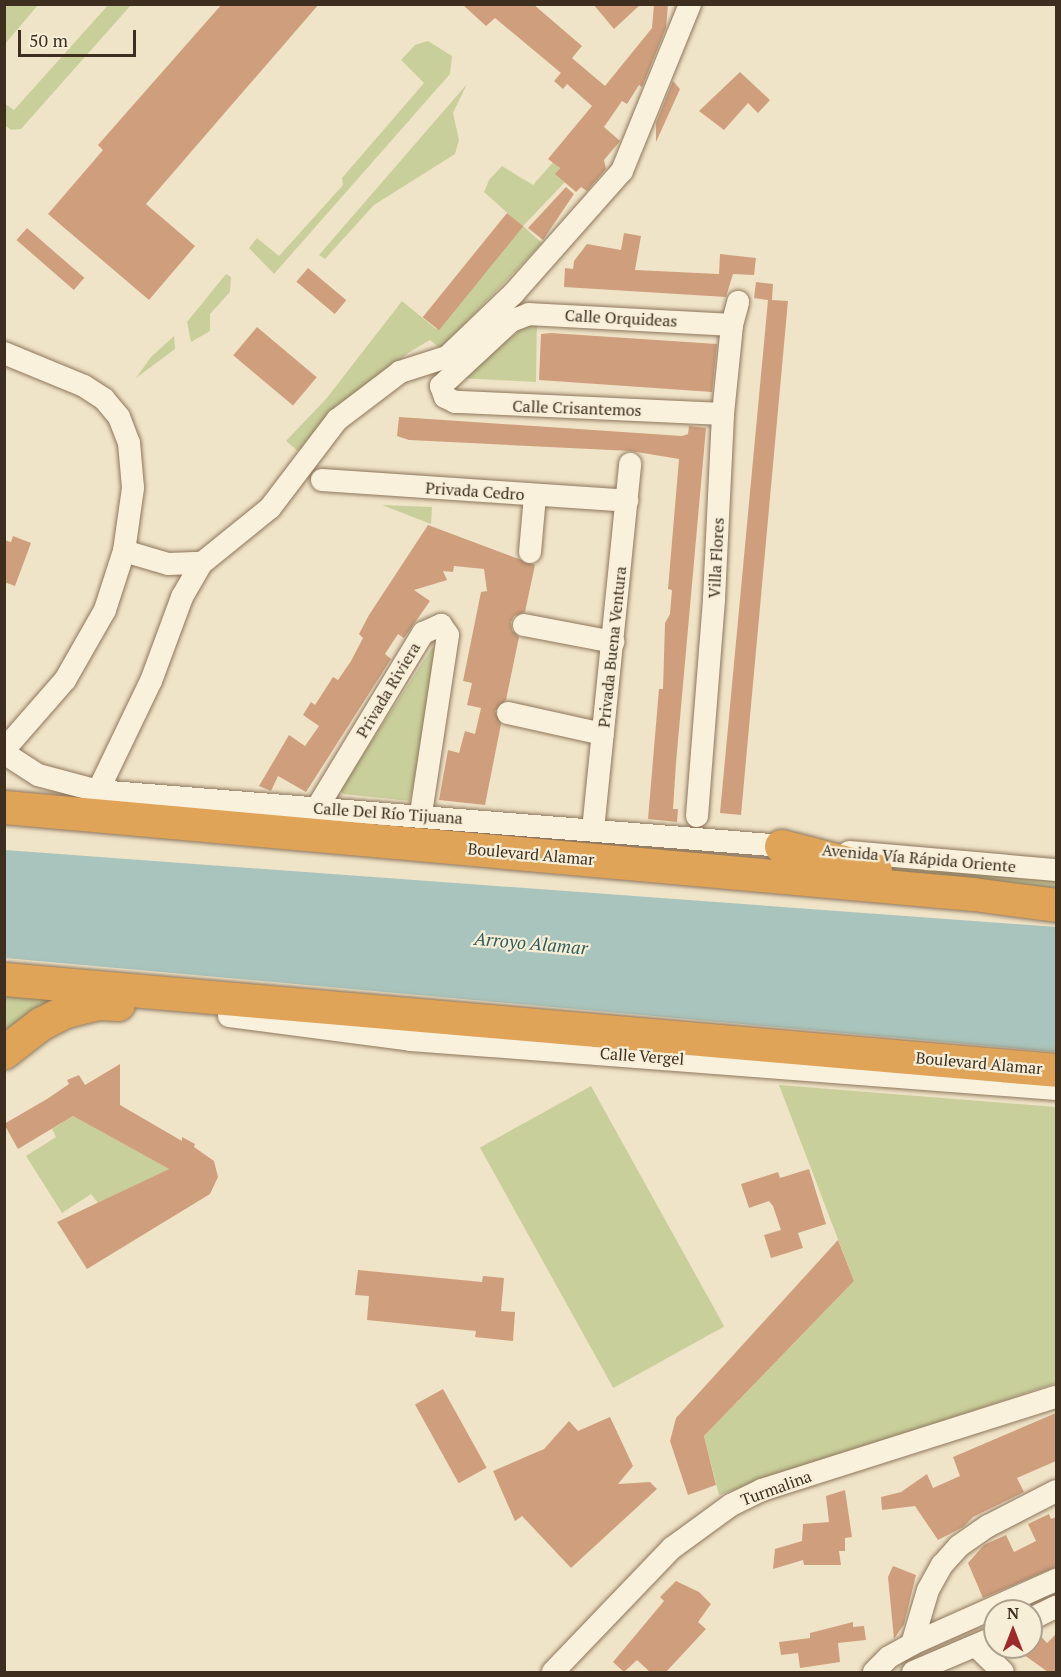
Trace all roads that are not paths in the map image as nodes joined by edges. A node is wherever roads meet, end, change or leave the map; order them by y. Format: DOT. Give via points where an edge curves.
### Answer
graph roads {
  1 [pos="690,4"];
  2 [pos="738,302"];
  3 [pos="732,325"];
  4 [pos="4,353"];
  5 [pos="441,386"];
  6 [pos="723,414"];
  7 [pos="630,465"];
  8 [pos="322,480"];
  9 [pos="535,496"];
  10 [pos="627,501"];
  11 [pos="124,550"];
  12 [pos="530,552"];
  13 [pos="202,563"];
  14 [pos="524,625"];
  15 [pos="613,642"];
  16 [pos="508,713"];
  17 [pos="603,734"];
  18 [pos="4,752"];
  19 [pos="98,791"];
  20 [pos="4,807"];
  21 [pos="317,808"];
  22 [pos="421,814"];
  23 [pos="696,824"];
  24 [pos="593,830"];
  25 [pos="781,846"];
  26 [pos="1056,870"];
  27 [pos="973,894"];
  28 [pos="1056,905"];
  29 [pos="4,979"];
  30 [pos="71,985"];
  31 [pos="229,1016"];
  32 [pos="4,1052"];
  33 [pos="877,1054"];
  34 [pos="707,1061"];
  35 [pos="1056,1070"];
  36 [pos="1056,1089"];
  37 [pos="1056,1397"];
  38 [pos="1056,1491"];
  39 [pos="1056,1580"];
  40 [pos="983,1642"];
  41 [pos="912,1644"];
  42 [pos="552,1672"];
  43 [pos="874,1672"];
  44 [pos="913,1672"];
  1 -- 13 [label="street" via="622,171 566,238 447,357 400,372 337,420 270,508"];
  2 -- 3 [label="street, Villa Flores"];
  3 -- 5 [label="street, Calle Orquideas" via="540,314 511,321"];
  3 -- 6 [label="street, Villa Flores"];
  4 -- 11 [label="street" via="93,391 119,417 129,443 133,488"];
  5 -- 6 [label="street, Calle Crisantemos" via="445,397 455,402"];
  6 -- 23 [label="street, Villa Flores" via="714,599"];
  7 -- 10 [label="street, Privada Buena Ventura"];
  8 -- 9 [label="street, Privada Cedro"];
  9 -- 10 [label="street, Privada Cedro"];
  9 -- 12 [label="street"];
  10 -- 15 [label="street, Privada Buena Ventura"];
  11 -- 13 [label="street" via="168,564"];
  11 -- 18 [label="street" via="105,610 80,656 51,699"];
  13 -- 19 [label="street" via="177,608 151,681"];
  14 -- 15 [label="street"];
  15 -- 17 [label="street, Privada Buena Ventura"];
  16 -- 17 [label="street"];
  17 -- 24 [label="street, Privada Buena Ventura"];
  18 -- 19 [label="street, Calle Del Río Tijuana" via="38,775"];
  19 -- 21 [label="street, Calle Del Río Tijuana"];
  20 -- 27 [label="highway, Boulevard Alamar"];
  21 -- 22 [label="street, Calle Del Río Tijuana"];
  21 -- 22 [label="street, Privada Riviera" via="423,633 441,626 448,636"];
  22 -- 24 [label="street, Calle Del Río Tijuana"];
  23 -- 24 [label="street, Calle Del Río Tijuana"];
  23 -- 25 [label="street, Calle Del Río Tijuana"];
  25 -- 26 [label="street, Avenida Vía Rápida Oriente"];
  25 -- 27 [label="highway"];
  27 -- 28 [label="highway, Boulevard Alamar"];
  29 -- 30 [label="highway, Boulevard Alamar"];
  30 -- 31 [label="highway"];
  30 -- 33 [label="highway, Boulevard Alamar"];
  31 -- 32 [label="highway" via="86,1005 40,1024"];
  31 -- 34 [label="street, Calle Vergel" via="411,1040"];
  33 -- 34 [label="highway"];
  33 -- 35 [label="highway, Boulevard Alamar"];
  34 -- 36 [label="street, Calle Vergel"];
  37 -- 42 [label="street, Turmalina" via="762,1490 730,1505 672,1548"];
  38 -- 41 [label="street" via="988,1526 950,1555 928,1590"];
  39 -- 41 [label="street"];
  40 -- 44 [label="street"];
  41 -- 43 [label="street" via="889,1657"];
}
